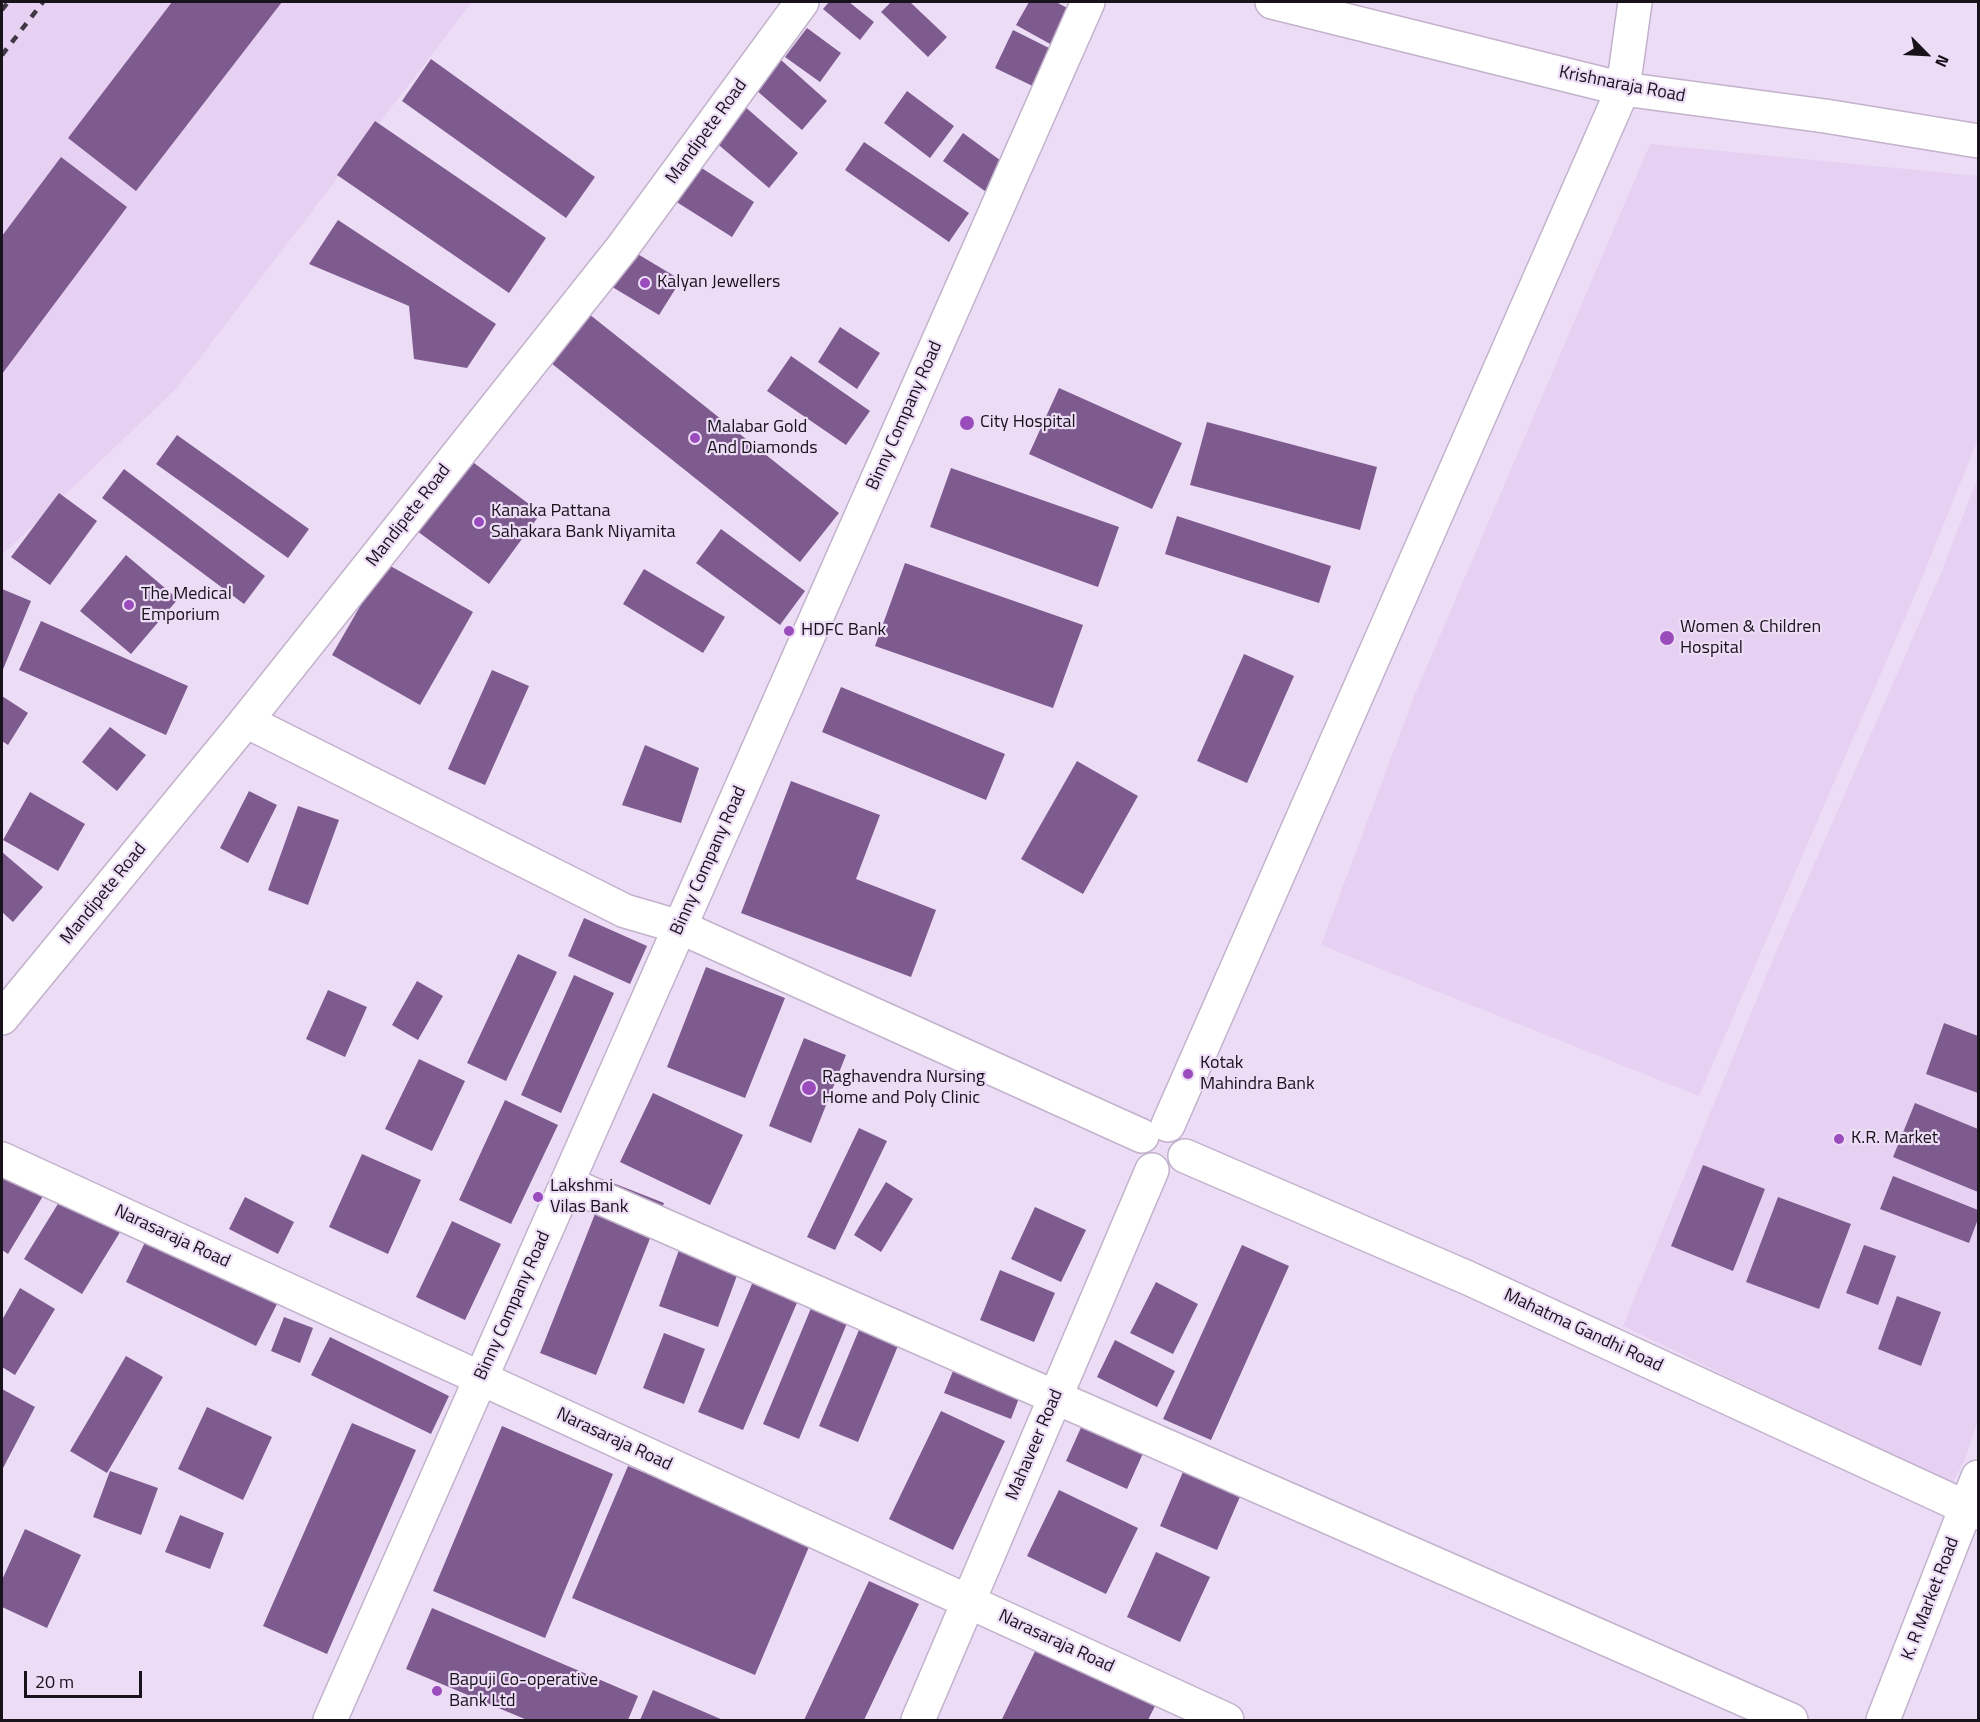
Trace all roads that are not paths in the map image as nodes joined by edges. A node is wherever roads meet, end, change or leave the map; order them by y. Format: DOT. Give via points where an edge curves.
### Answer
graph roads {
  1 [pos="802,2"];
  2 [pos="1088,2"];
  3 [pos="1272,2"];
  4 [pos="1635,2"];
  5 [pos="1623,89"];
  6 [pos="1978,141"];
  7 [pos="246,721"];
  8 [pos="680,927"];
  9 [pos="2,1018"];
  10 [pos="1185,1156"];
  11 [pos="2,1159"];
  12 [pos="1152,1170"];
  13 [pos="567,1183"];
  14 [pos="481,1378"];
  15 [pos="1056,1396"];
  16 [pos="1978,1477"];
  17 [pos="1973,1510"];
  18 [pos="968,1602"];
  19 [pos="330,1720"];
  20 [pos="918,1720"];
  21 [pos="1227,1720"];
  22 [pos="1791,1720"];
  23 [pos="1883,1720"];
  1 -- 7 [label="street, Mandipete Road" via="622,248"];
  2 -- 8 [label="street, Binny Company Road"];
  3 -- 5 [label="street, Krishnaraja Road"];
  4 -- 5 [label="street"];
  5 -- 6 [label="street, Krishnaraja Road"];
  5 -- 8 [label="street" via="1155,1131"];
  7 -- 8 [label="street" via="625,911"];
  7 -- 9 [label="street, Mandipete Road"];
  8 -- 13 [label="street, Binny Company Road"];
  10 -- 17 [label="street, Mahatma Gandhi Road" via="1468,1278"];
  11 -- 14 [label="street, Narasaraja Road"];
  12 -- 15 [label="street, Mahaveer Road"];
  13 -- 14 [label="street, Binny Company Road"];
  13 -- 15 [label="street"];
  14 -- 18 [label="street, Narasaraja Road"];
  14 -- 19 [label="street, Binny Company Road"];
  15 -- 18 [label="street, Mahaveer Road"];
  15 -- 22 [label="street"];
  16 -- 17 [label="street, K. R Market Road"];
  17 -- 23 [label="street, K. R Market Road"];
  18 -- 20 [label="street, Mahaveer Road"];
  18 -- 21 [label="street, Narasaraja Road"];
}
